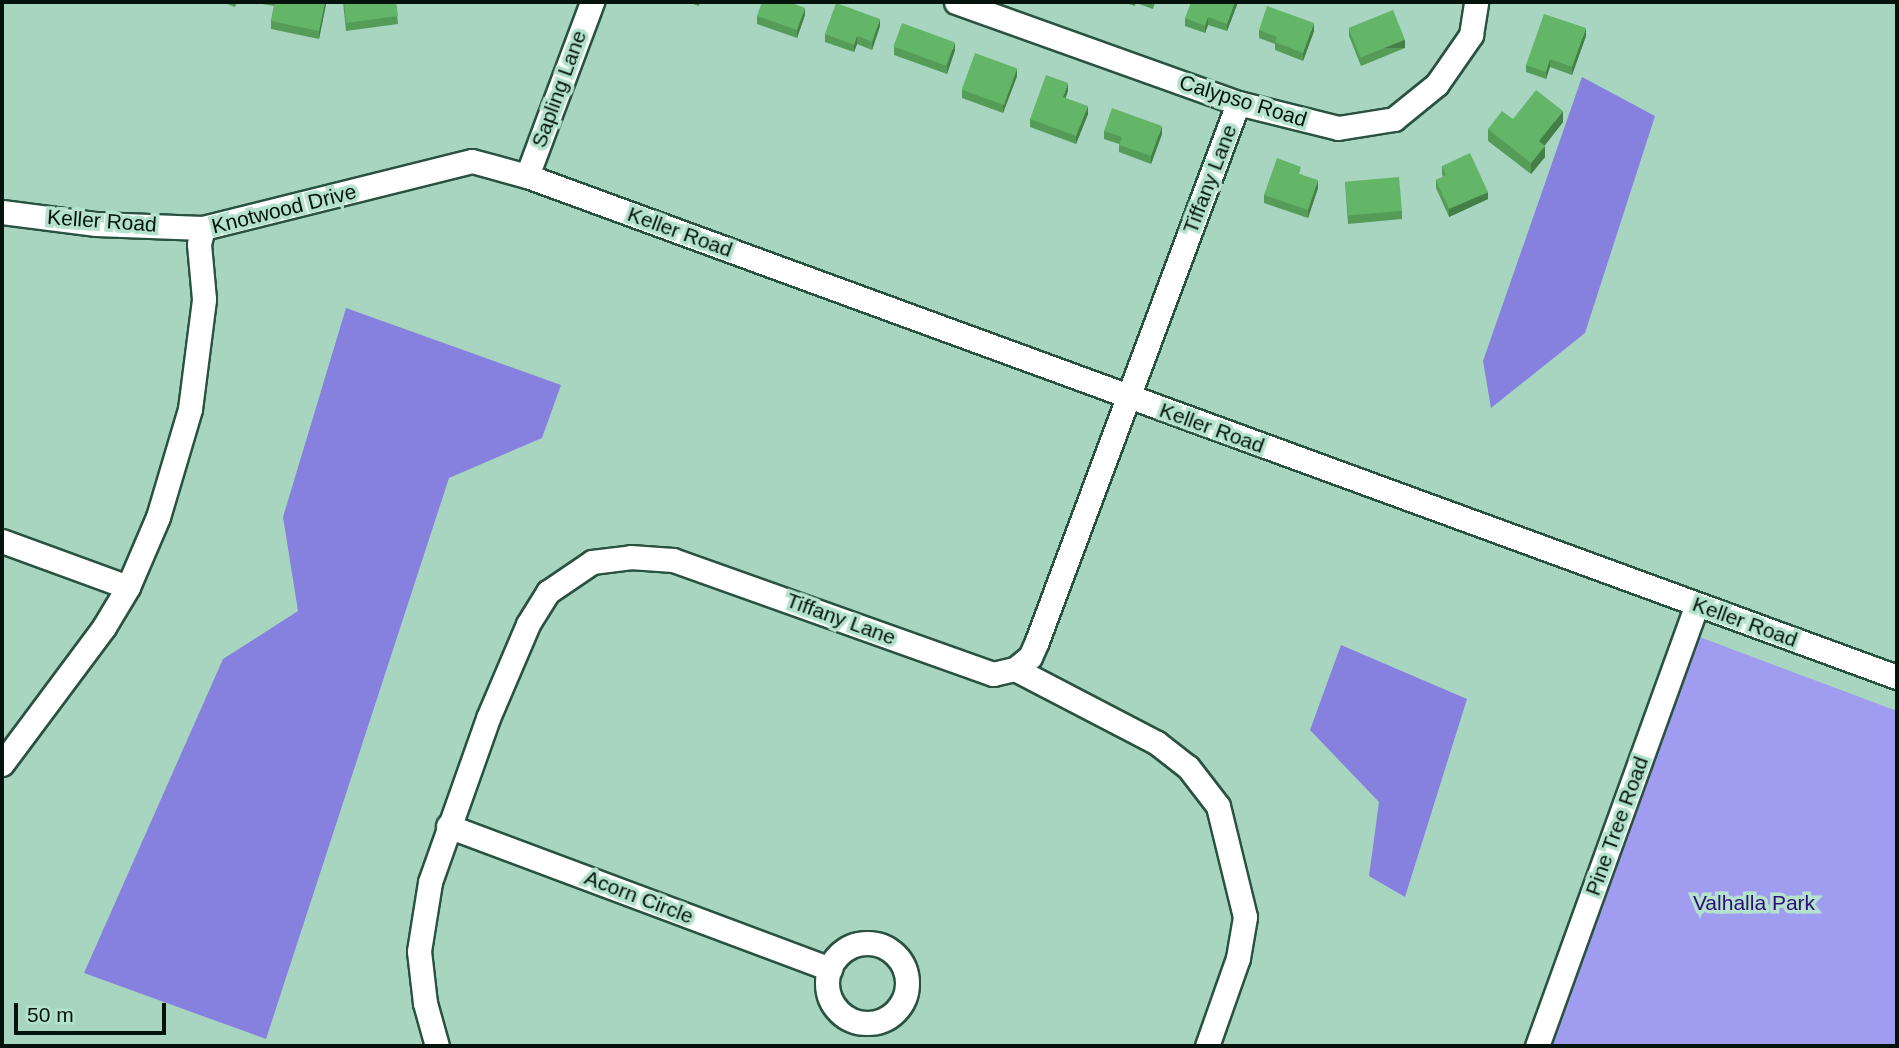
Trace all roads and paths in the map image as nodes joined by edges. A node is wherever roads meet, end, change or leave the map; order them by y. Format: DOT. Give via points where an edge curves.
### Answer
graph roads {
  1 [pos="592,2"];
  2 [pos="956,2"];
  3 [pos="1475,2"];
  4 [pos="1238,103"];
  5 [pos="527,176"];
  6 [pos="2,212"];
  7 [pos="203,228"];
  8 [pos="1128,397"];
  9 [pos="2,541"];
  10 [pos="128,587"];
  11 [pos="1697,605"];
  12 [pos="1015,669"];
  13 [pos="1897,677"];
  14 [pos="2,764"];
  15 [pos="448,825"];
  16 [pos="830,969"];
  17 [pos="437,1046"];
  18 [pos="1207,1046"];
  19 [pos="1538,1046"];
  1 -- 5 [label="street, Sapling Lane"];
  2 -- 4 [label="street, Calypso Road"];
  3 -- 4 [label="street, Calypso Road" via="1471,35 1437,84 1394,119 1338,128"];
  4 -- 8 [label="street, Tiffany Lane"];
  5 -- 7 [label="street, Knotwood Drive" via="472,161"];
  5 -- 8 [label="street, Keller Road"];
  6 -- 7 [label="street, Keller Road" via="96,224"];
  7 -- 10 [label="street, Knotwood Drive" via="199,244 204,299 190,409 163,505"];
  8 -- 11 [label="street, Keller Road"];
  8 -- 12 [label="street, Tiffany Lane" via="1037,641 1030,657"];
  9 -- 10 [label="street"];
  10 -- 14 [label="street, Knotwood Drive" via="75,671"];
  11 -- 13 [label="street, Keller Road"];
  11 -- 19 [label="street, Pine Tree Road"];
  12 -- 15 [label="street, Tiffany Lane" via="993,674 673,560 630,556 592,562 548,592 528,624"];
  12 -- 18 [label="street" via="1157,743 1188,768 1219,806 1245,916 1238,958"];
  15 -- 16 [label="street, Acorn Circle"];
  15 -- 17 [label="street, Tiffany Lane" via="430,882 419,951 425,1003"];
}
